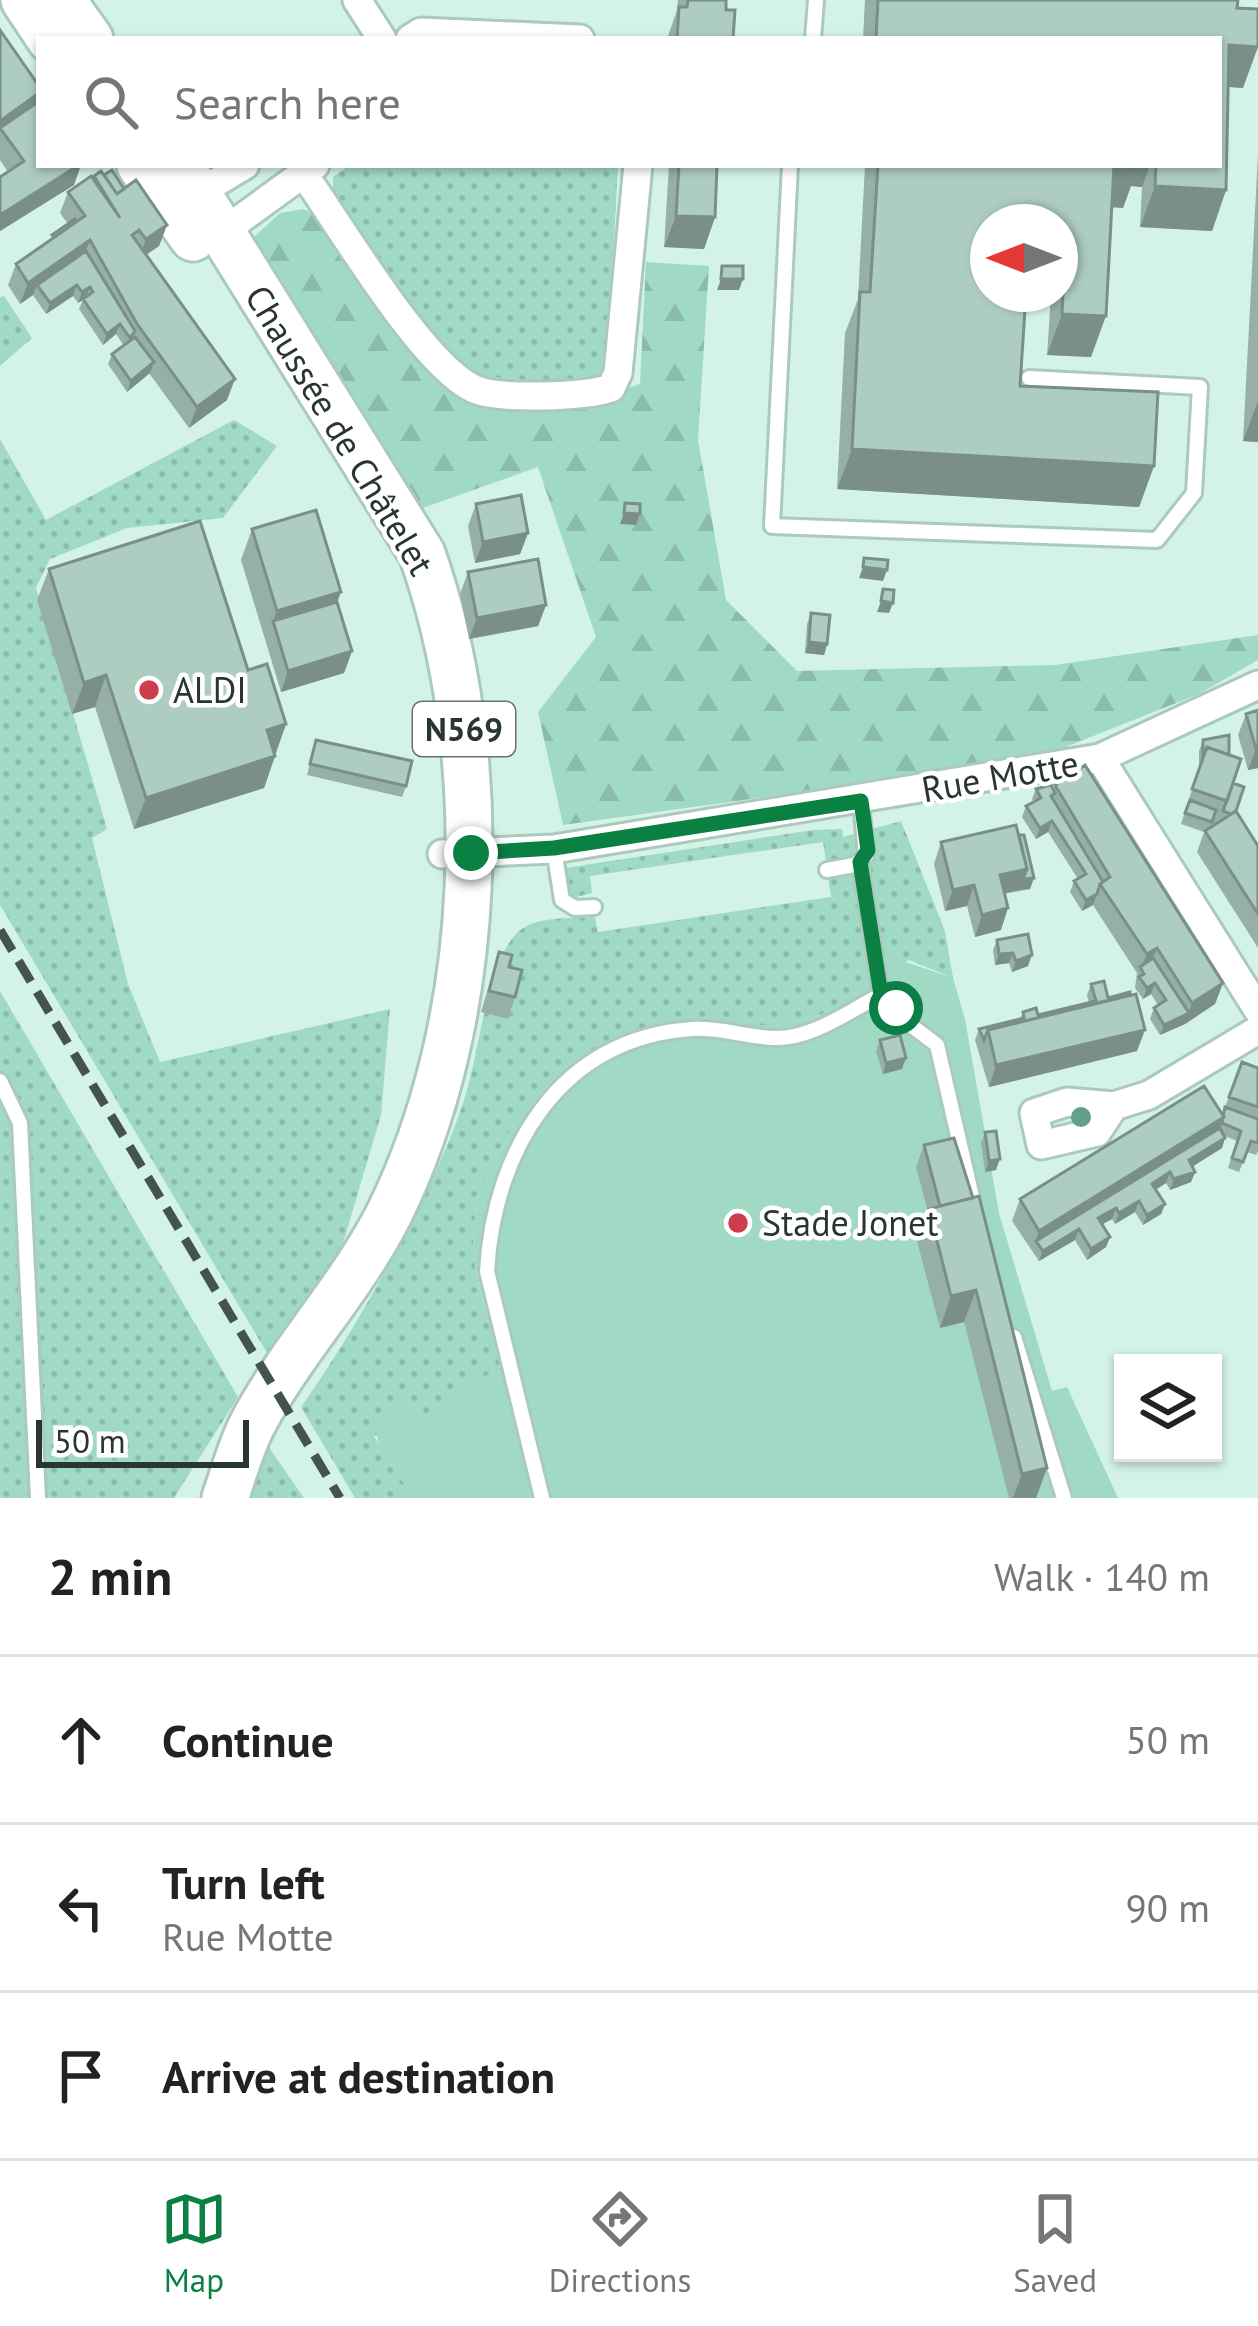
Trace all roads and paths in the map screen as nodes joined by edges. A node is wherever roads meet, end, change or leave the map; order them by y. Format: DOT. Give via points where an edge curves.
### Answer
graph roads {
  1 [pos="24,0"];
  2 [pos="62,0"];
  3 [pos="357,0"];
  4 [pos="816,0"];
  5 [pos="48,36"];
  6 [pos="88,36"];
  7 [pos="380,36"];
  8 [pos="415,36"];
  9 [pos="512,36"];
  10 [pos="813,36"];
  11 [pos="145,168"];
  12 [pos="237,168"];
  13 [pos="638,168"];
  14 [pos="790,168"];
  15 [pos="309,169"];
  16 [pos="183,189"];
  17 [pos="211,241"];
  18 [pos="1029,378"];
  19 [pos="1258,685"];
  20 [pos="1100,758"];
  21 [pos="861,801"];
  22 [pos="554,848"];
  23 [pos="457,853"];
  24 [pos="860,862"];
  25 [pos="827,870"];
  26 [pos="594,907"];
  27 [pos="882,1001"];
  28 [pos="1258,1010"];
  29 [pos="1258,1030"];
  30 [pos="0,1082"];
  31 [pos="1114,1106"];
  32 [pos="982,1228"];
  33 [pos="1007,1313"];
  34 [pos="38,1498"];
  35 [pos="224,1498"];
  36 [pos="542,1498"];
  37 [pos="1064,1498"];
  1 -- 5 [label="main road"];
  2 -- 6 [label="main road"];
  3 -- 7 [label="street"];
  4 -- 10 [label="lane"];
  8 -- 9 [label="street"];
  11 -- 16 [label="main road, Chaussée de Châtelet / N569"];
  12 -- 16 [label="street"];
  13 -- 15 [label="street" via="618,373 611,388 589,396 478,391 441,366"];
  14 -- 18 [label="lane" via="772,526 1157,540 1194,493 1200,386"];
  15 -- 17 [label="street"];
  16 -- 17 [label="main road, Chaussée de Châtelet / N569"];
  17 -- 23 [label="main road, Chaussée de Châtelet / N569" via="386,536 421,645"];
  19 -- 20 [label="street, Rue Motte"];
  20 -- 21 [label="street, Rue Motte"];
  20 -- 28 [label="street"];
  21 -- 22 [label="street, Rue Motte"];
  21 -- 24 [label="lane" via="868,850"];
  22 -- 23 [label="street, Rue Motte"];
  22 -- 26 [label="lane" via="562,900"];
  23 -- 35 [label="main road, Chaussée de Châtelet / N569" via="356,1265 253,1423"];
  24 -- 25 [label="lane"];
  24 -- 27 [label="lane"];
  27 -- 32 [label="lane" via="937,1045"];
  27 -- 36 [label="lane" via="781,1039 690,1029 631,1044 572,1077 517,1140 489,1235 488,1271"];
  29 -- 31 [label="street" via="1149,1095"];
  30 -- 34 [label="lane" via="20,1123"];
  33 -- 37 [label="lane"];
}
